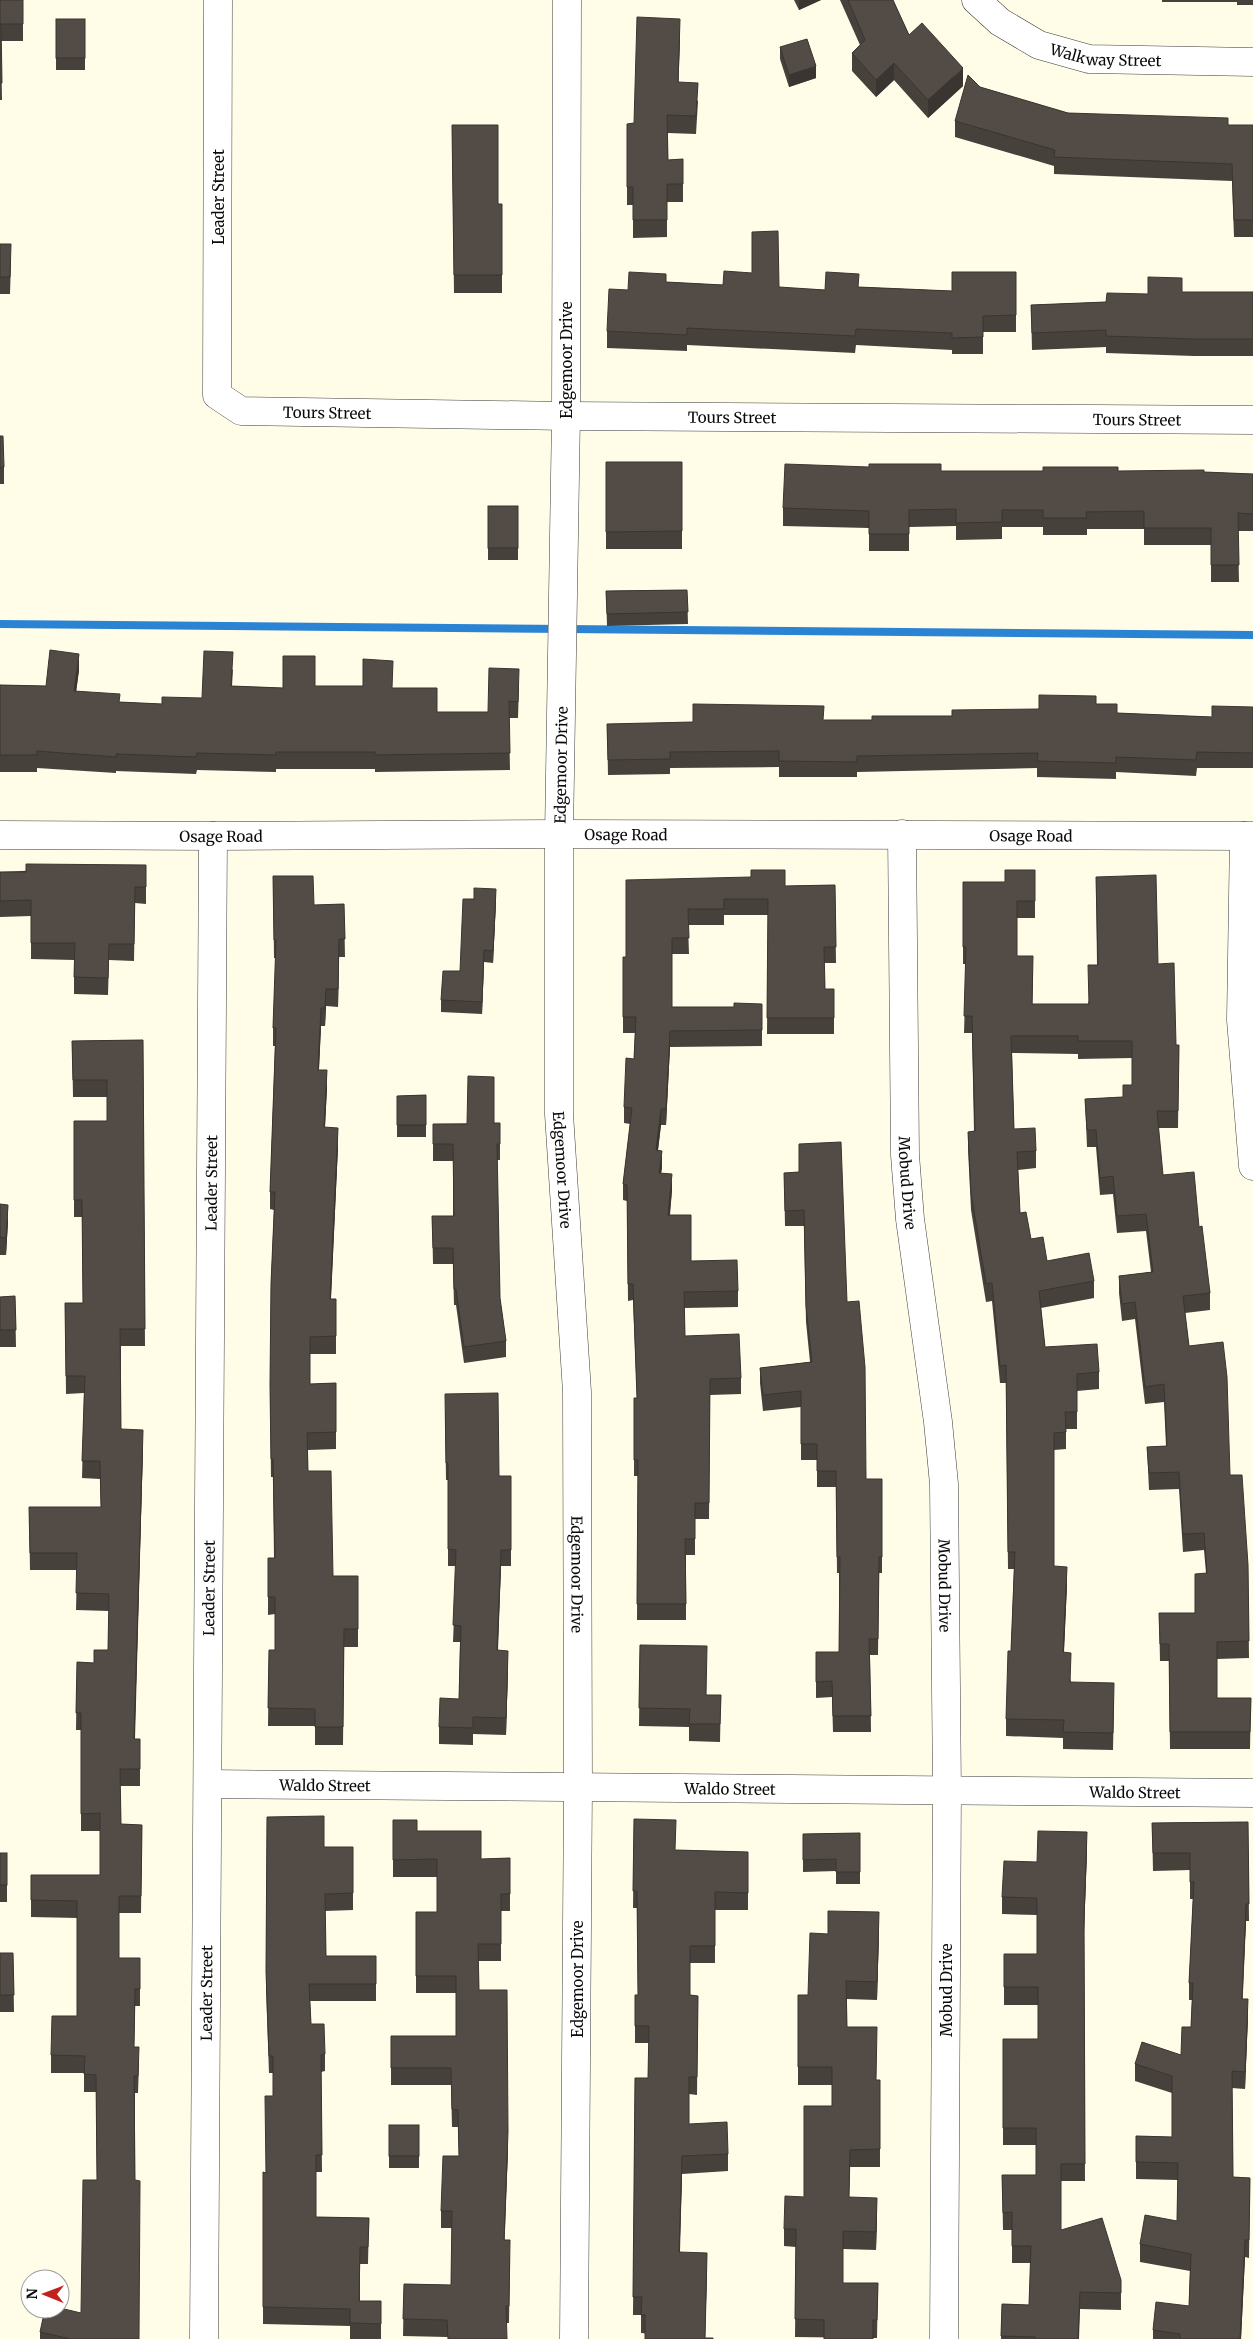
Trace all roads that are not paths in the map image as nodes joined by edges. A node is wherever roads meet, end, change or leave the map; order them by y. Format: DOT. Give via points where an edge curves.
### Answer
graph roads {
  1 [pos="218,0"];
  2 [pos="567,0"];
  3 [pos="976,0"];
  4 [pos="1253,62"];
  5 [pos="217,395"];
  6 [pos="566,416"];
  7 [pos="1253,420"];
  8 [pos="559,834"];
  9 [pos="902,834"];
  10 [pos="0,835"];
  11 [pos="213,836"];
  12 [pos="1248,836"];
  13 [pos="1253,1166"];
  14 [pos="208,1784"];
  15 [pos="578,1787"];
  16 [pos="946,1790"];
  17 [pos="1253,1793"];
  18 [pos="204,2339"];
  19 [pos="574,2339"];
  20 [pos="944,2339"];
  1 -- 5 [label="street, Leader Street"];
  2 -- 6 [label="street, Edgemoor Drive"];
  3 -- 4 [label="street, Walkway Street" via="1000,22 1040,45 1089,59"];
  5 -- 6 [label="street, Tours Street" via="241,411"];
  6 -- 7 [label="street, Tours Street"];
  6 -- 8 [label="street, Edgemoor Drive"];
  8 -- 9 [label="street, Osage Road"];
  8 -- 11 [label="street, Osage Road"];
  8 -- 15 [label="street, Edgemoor Drive" via="559,1114 577,1392"];
  9 -- 12 [label="street, Osage Road"];
  9 -- 16 [label="street, Mobud Drive" via="905,1155 910,1219 944,1484"];
  10 -- 11 [label="street, Osage Road"];
  11 -- 14 [label="street, Leader Street"];
  12 -- 13 [label="street" via="1241,1020"];
  14 -- 15 [label="street, Waldo Street"];
  14 -- 18 [label="street, Leader Street"];
  15 -- 16 [label="street, Waldo Street"];
  15 -- 19 [label="street, Edgemoor Drive"];
  16 -- 17 [label="street, Waldo Street"];
  16 -- 20 [label="street, Mobud Drive"];
}
